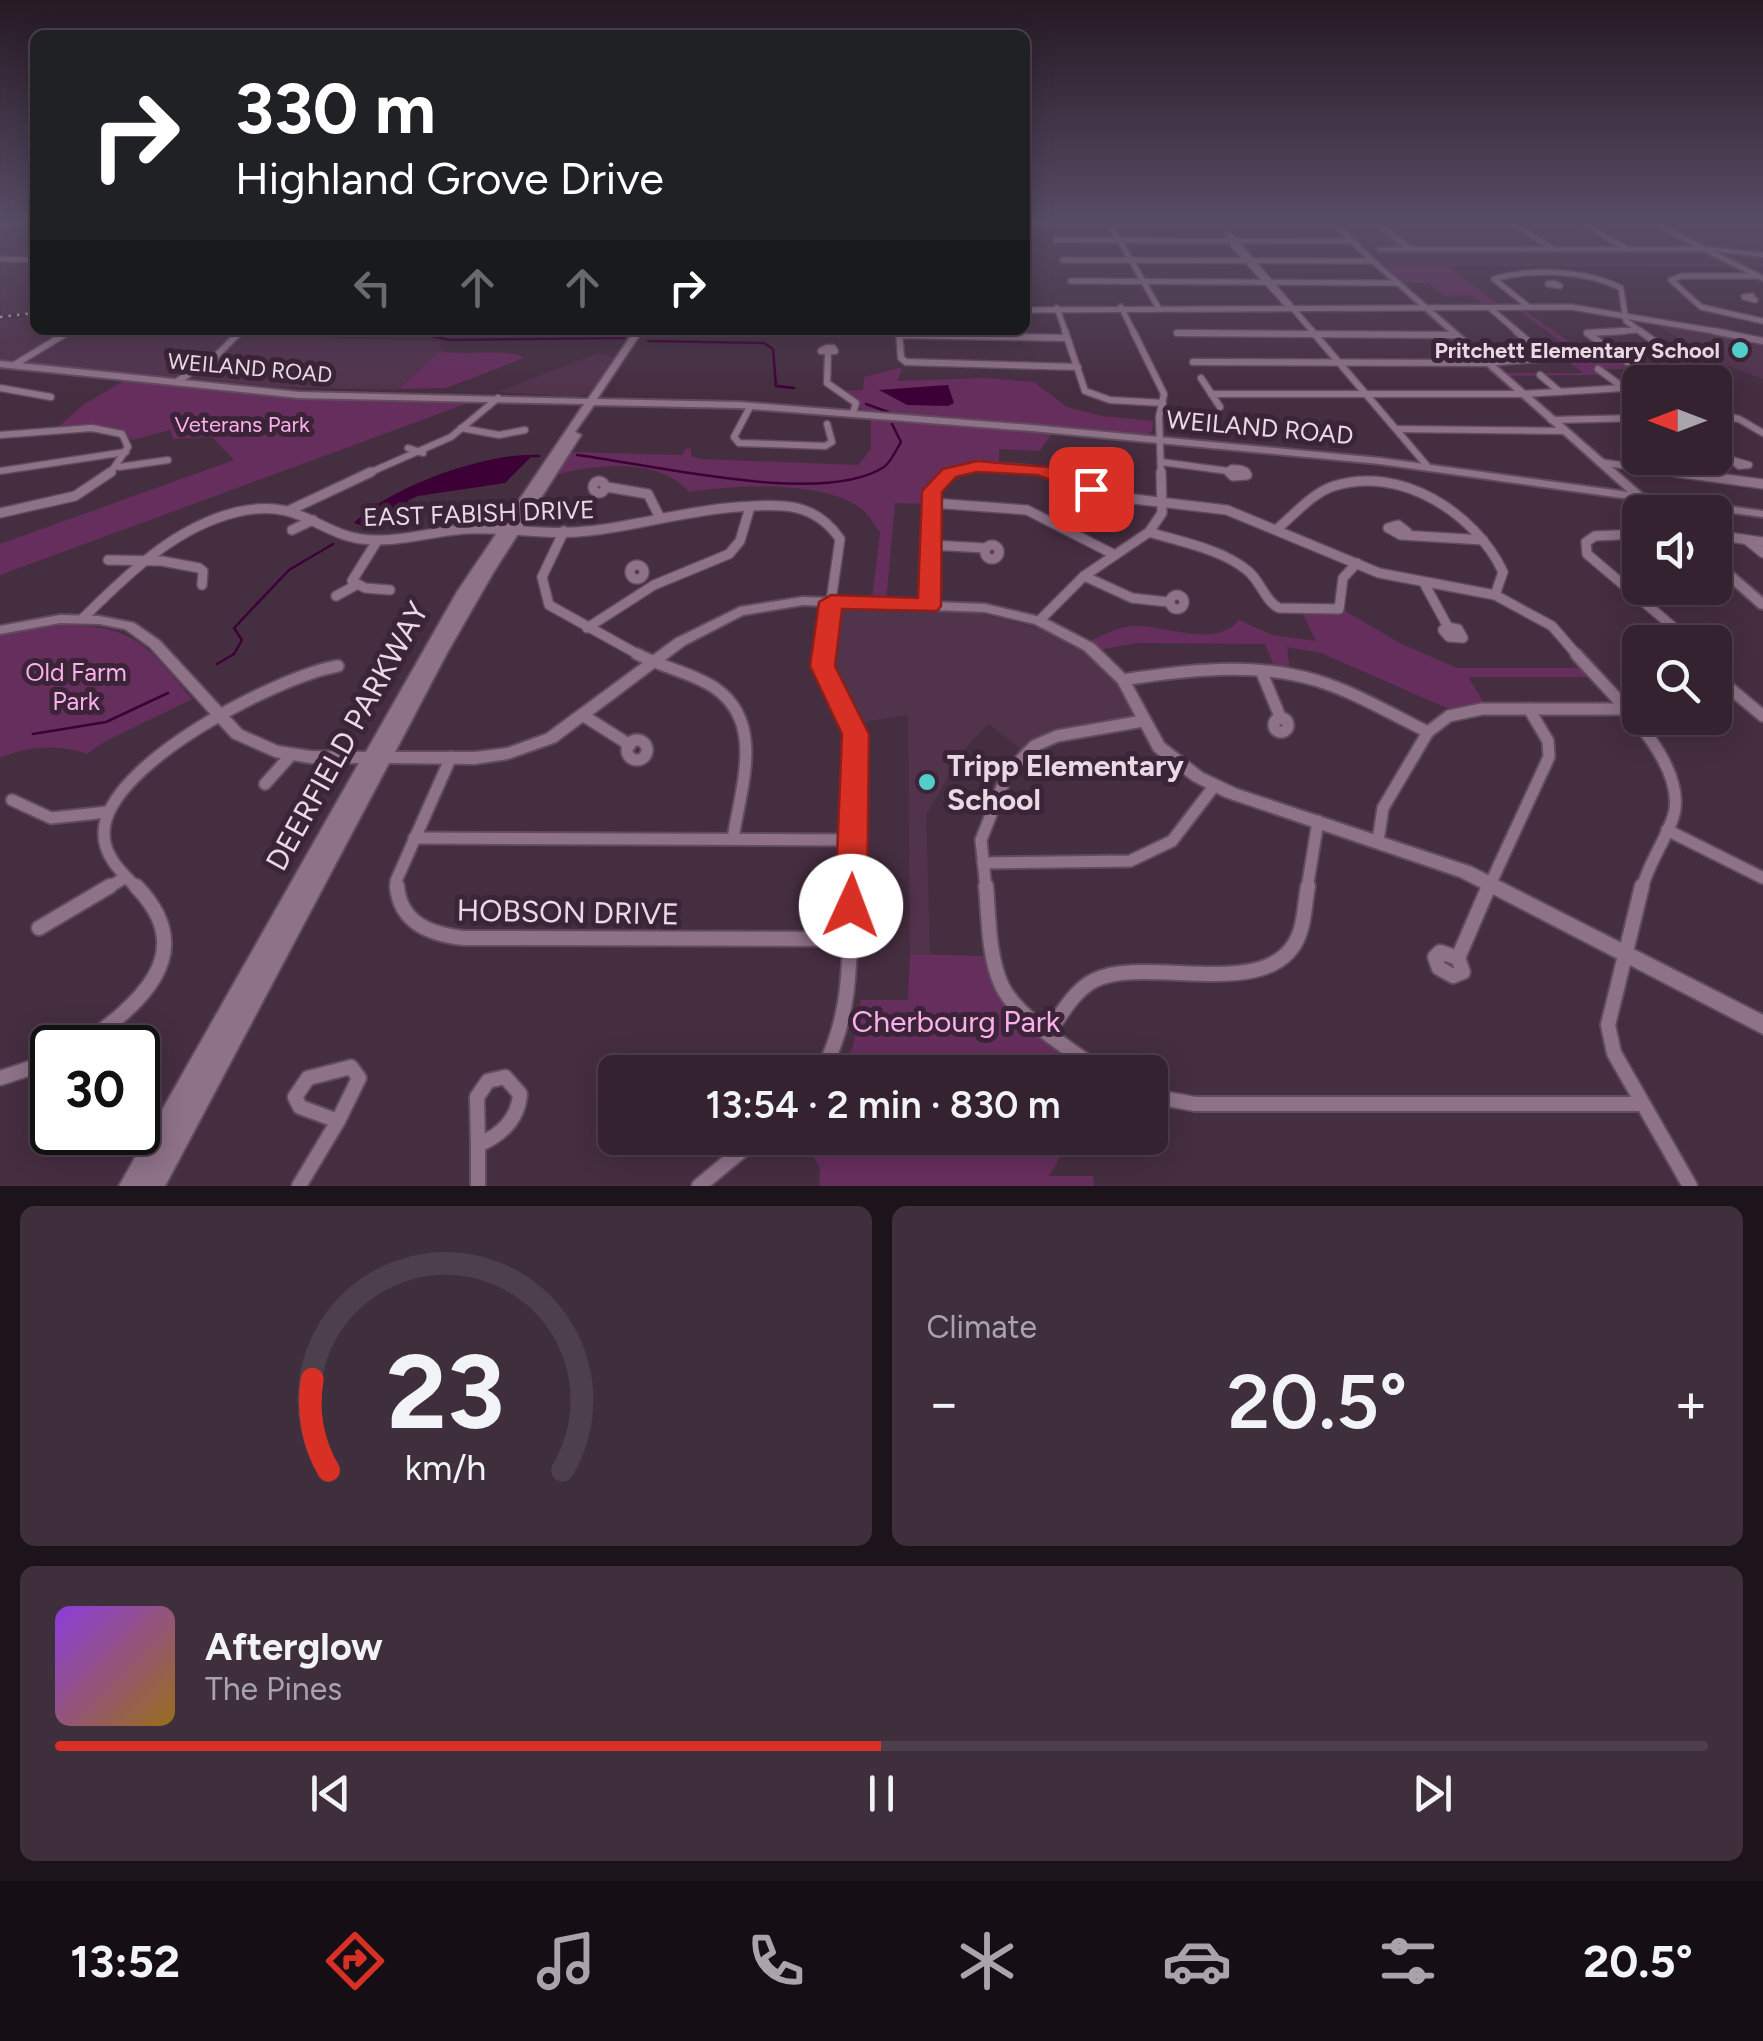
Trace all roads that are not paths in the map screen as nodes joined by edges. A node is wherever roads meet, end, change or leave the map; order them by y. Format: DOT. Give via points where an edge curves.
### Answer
graph roads {
  1 [pos="1140,277"];
  2 [pos="1259,277"];
  3 [pos="1269,277"];
  4 [pos="1392,277"];
  5 [pos="1520,277"];
  6 [pos="1543,277"];
  7 [pos="1590,277"];
  8 [pos="1678,277"];
  9 [pos="1735,277"];
  10 [pos="1760,278"];
  11 [pos="1071,282"];
  12 [pos="1143,282"];
  13 [pos="1264,283"];
  14 [pos="1274,283"];
  15 [pos="1398,283"];
  16 [pos="1552,283"];
  17 [pos="1752,296"];
  18 [pos="1763,296"];
  19 [pos="1121,307"];
  20 [pos="1158,307"];
  21 [pos="1529,307"];
  22 [pos="1057,308"];
  23 [pos="1292,308"];
  24 [pos="1425,308"];
  25 [pos="1491,308"];
  26 [pos="1030,310"];
  27 [pos="1623,313"];
  28 [pos="1763,321"];
  29 [pos="1638,330"];
  30 [pos="1177,334"];
  31 [pos="1314,334"];
  32 [pos="1455,334"];
  33 [pos="63,335"];
  34 [pos="237,335"];
  35 [pos="636,335"];
  36 [pos="644,335"];
  37 [pos="899,335"];
  38 [pos="983,335"];
  39 [pos="1067,338"];
  40 [pos="1763,341"];
  41 [pos="828,353"];
  42 [pos="1193,362"];
  43 [pos="1338,362"];
  44 [pos="1486,362"];
  45 [pos="0,364"];
  46 [pos="14,365"];
  47 [pos="1632,365"];
  48 [pos="1686,365"];
  49 [pos="1078,367"];
  50 [pos="1598,369"];
  51 [pos="0,372"];
  52 [pos="1540,376"];
  53 [pos="1202,378"];
  54 [pos="176,382"];
  55 [pos="1622,387"];
  56 [pos="0,388"];
  57 [pos="608,388"];
  58 [pos="1560,392"];
  59 [pos="1211,394"];
  60 [pos="1364,394"];
  61 [pos="1522,394"];
  62 [pos="51,397"];
  63 [pos="498,398"];
  64 [pos="626,401"];
  65 [pos="594,402"];
  66 [pos="1163,403"];
  67 [pos="1220,406"];
  68 [pos="750,408"];
  69 [pos="853,413"];
  70 [pos="1622,418"];
  71 [pos="1732,418"];
  72 [pos="1551,420"];
  73 [pos="827,424"];
  74 [pos="461,428"];
  75 [pos="1396,429"];
  76 [pos="526,430"];
  77 [pos="1563,430"];
  78 [pos="1763,433"];
  79 [pos="0,435"];
  80 [pos="1160,440"];
  81 [pos="408,448"];
  82 [pos="126,452"];
  83 [pos="424,453"];
  84 [pos="168,460"];
  85 [pos="1076,462"];
  86 [pos="1161,462"];
  87 [pos="1598,462"];
  88 [pos="119,467"];
  89 [pos="1744,467"];
  90 [pos="1430,468"];
  91 [pos="0,471"];
  92 [pos="1228,471"];
  93 [pos="1060,474"];
  94 [pos="321,482"];
  95 [pos="1763,484"];
  96 [pos="607,487"];
  97 [pos="332,490"];
  98 [pos="1636,495"];
  99 [pos="1622,496"];
  100 [pos="1163,502"];
  101 [pos="932,503"];
  102 [pos="750,507"];
  103 [pos="290,510"];
  104 [pos="1732,510"];
  105 [pos="0,513"];
  106 [pos="1763,514"];
  107 [pos="452,518"];
  108 [pos="660,518"];
  109 [pos="313,520"];
  110 [pos="1277,529"];
  111 [pos="292,530"];
  112 [pos="454,530"];
  113 [pos="508,530"];
  114 [pos="564,532"];
  115 [pos="1149,532"];
  116 [pos="1407,532"];
  117 [pos="1622,535"];
  118 [pos="1732,537"];
  119 [pos="1745,538"];
  120 [pos="1483,540"];
  121 [pos="377,541"];
  122 [pos="1763,542"];
  123 [pos="931,545"];
  124 [pos="985,548"];
  125 [pos="1763,554"];
  126 [pos="1115,555"];
  127 [pos="108,560"];
  128 [pos="149,560"];
  129 [pos="1356,563"];
  130 [pos="642,576"];
  131 [pos="1084,576"];
  132 [pos="1732,578"];
  133 [pos="1424,583"];
  134 [pos="1622,584"];
  135 [pos="356,585"];
  136 [pos="654,585"];
  137 [pos="202,586"];
  138 [pos="390,590"];
  139 [pos="1495,595"];
  140 [pos="336,596"];
  141 [pos="831,602"];
  142 [pos="1168,602"];
  143 [pos="1647,605"];
  144 [pos="1763,605"];
  145 [pos="929,606"];
  146 [pos="82,619"];
  147 [pos="1039,622"];
  148 [pos="1671,625"];
  149 [pos="1448,626"];
  150 [pos="587,628"];
  151 [pos="0,630"];
  152 [pos="652,662"];
  153 [pos="338,666"];
  154 [pos="1262,673"];
  155 [pos="1123,680"];
  156 [pos="1732,690"];
  157 [pos="1622,705"];
  158 [pos="1529,709"];
  159 [pos="1622,709"];
  160 [pos="584,716"];
  161 [pos="1763,716"];
  162 [pos="222,719"];
  163 [pos="1281,719"];
  164 [pos="1144,722"];
  165 [pos="1428,732"];
  166 [pos="1645,735"];
  167 [pos="630,745"];
  168 [pos="291,755"];
  169 [pos="451,757"];
  170 [pos="376,758"];
  171 [pos="265,784"];
  172 [pos="1215,785"];
  173 [pos="12,800"];
  174 [pos="108,812"];
  175 [pos="1318,821"];
  176 [pos="1667,830"];
  177 [pos="414,838"];
  178 [pos="733,839"];
  179 [pos="853,840"];
  180 [pos="1378,841"];
  181 [pos="984,863"];
  182 [pos="126,877"];
  183 [pos="1763,878"];
  184 [pos="1488,885"];
  185 [pos="39,928"];
  186 [pos="850,939"];
  187 [pos="1623,955"];
  188 [pos="1458,958"];
  189 [pos="106,1025"];
  190 [pos="1763,1025"];
  191 [pos="1049,1031"];
  192 [pos="829,1055"];
  193 [pos="1079,1055"];
  194 [pos="30,1068"];
  195 [pos="0,1078"];
  196 [pos="1168,1099"];
  197 [pos="1642,1104"];
  198 [pos="338,1121"];
  199 [pos="477,1146"];
  200 [pos="735,1155"];
  201 [pos="130,1186"];
  202 [pos="153,1186"];
  203 [pos="299,1186"];
  204 [pos="478,1186"];
  205 [pos="698,1186"];
  206 [pos="1690,1186"];
  1 -- 12 [label="street"];
  2 -- 13 [label="street"];
  3 -- 14 [label="street"];
  4 -- 15 [label="main road"];
  5 -- 21 [label="street" via="1494,279"];
  6 -- 16 [label="street"];
  7 -- 27 [label="street" via="1620,288"];
  8 -- 28 [label="street" via="1671,280 1701,307"];
  9 -- 10 [label="street"];
  11 -- 12 [label="street"];
  12 -- 13 [label="street"];
  12 -- 20 [label="street"];
  13 -- 14 [label="street"];
  13 -- 23 [label="street"];
  14 -- 15 [label="street"];
  14 -- 23 [label="street"];
  15 -- 24 [label="main road"];
  17 -- 18 [label="street"];
  19 -- 20 [label="street"];
  19 -- 22 [label="street"];
  19 -- 66 [label="street"];
  20 -- 23 [label="street"];
  21 -- 25 [label="street"];
  21 -- 27 [label="street"];
  22 -- 26 [label="street"];
  22 -- 39 [label="street"];
  23 -- 24 [label="street"];
  23 -- 31 [label="street"];
  24 -- 25 [label="street"];
  24 -- 32 [label="main road"];
  25 -- 44 [label="street" via="1548,358"];
  27 -- 29 [label="street"];
  27 -- 40 [label="street"];
  29 -- 47 [label="street" via="1587,333"];
  29 -- 48 [label="street"];
  30 -- 31 [label="street"];
  31 -- 32 [label="street"];
  31 -- 43 [label="street"];
  32 -- 44 [label="main road"];
  33 -- 46 [label="street"];
  34 -- 54 [label="street"];
  35 -- 65 [label="main road, DEERFIELD PARKWAY"];
  36 -- 57 [label="main road, DEERFIELD PARKWAY"];
  37 -- 49 [label="street" via="906,362"];
  38 -- 39 [label="street"];
  39 -- 49 [label="street"];
  41 -- 69 [label="street" via="827,383 852,396"];
  42 -- 43 [label="street"];
  43 -- 44 [label="street"];
  43 -- 60 [label="street"];
  44 -- 61 [label="main road"];
  45 -- 46 [label="main road, WEILAND ROAD"];
  46 -- 51 [label="main road"];
  46 -- 54 [label="main road, WEILAND ROAD"];
  49 -- 66 [label="street" via="1080,386 1090,394"];
  50 -- 55 [label="street"];
  52 -- 58 [label="street"];
  53 -- 59 [label="street"];
  54 -- 63 [label="main road, WEILAND ROAD" via="298,395"];
  55 -- 58 [label="street"];
  56 -- 62 [label="street"];
  57 -- 64 [label="main road"];
  57 -- 65 [label="main road, DEERFIELD PARKWAY"];
  58 -- 61 [label="street"];
  59 -- 60 [label="street"];
  59 -- 67 [label="street"];
  60 -- 61 [label="street"];
  60 -- 75 [label="street"];
  61 -- 72 [label="main road"];
  63 -- 65 [label="main road, WEILAND ROAD"];
  63 -- 74 [label="street"];
  64 -- 65 [label="main road, WEILAND ROAD"];
  64 -- 68 [label="main road, WEILAND ROAD"];
  65 -- 68 [label="main road, WEILAND ROAD"];
  65 -- 113 [label="main road, DEERFIELD PARKWAY"];
  66 -- 80 [label="street"];
  68 -- 69 [label="main road, WEILAND ROAD"];
  68 -- 73 [label="street" via="734,438 738,444 826,446 832,442"];
  69 -- 80 [label="main road, WEILAND ROAD"];
  70 -- 72 [label="street"];
  71 -- 78 [label="street"];
  72 -- 77 [label="main road"];
  74 -- 76 [label="street" via="499,435"];
  74 -- 83 [label="street"];
  75 -- 77 [label="street"];
  75 -- 90 [label="street"];
  77 -- 87 [label="main road"];
  79 -- 82 [label="street" via="104,428 126,437"];
  80 -- 86 [label="street"];
  80 -- 90 [label="main road, WEILAND ROAD"];
  81 -- 83 [label="street"];
  82 -- 88 [label="street"];
  82 -- 91 [label="street"];
  83 -- 97 [label="street"];
  84 -- 88 [label="street"];
  85 -- 93 [label="street"];
  86 -- 92 [label="street"];
  86 -- 100 [label="street"];
  87 -- 95 [label="street"];
  87 -- 98 [label="main road"];
  88 -- 105 [label="street" via="75,496"];
  89 -- 95 [label="street"];
  90 -- 99 [label="main road, WEILAND ROAD"];
  93 -- 100 [label="street" via="1117,497"];
  93 -- 101 [label="street" via="958,470 935,486"];
  94 -- 97 [label="street"];
  96 -- 108 [label="street" via="648,494"];
  97 -- 103 [label="street"];
  100 -- 110 [label="street" via="1227,510"];
  100 -- 115 [label="street"];
  101 -- 123 [label="street"];
  101 -- 126 [label="street" via="1027,510"];
  102 -- 108 [label="street, EAST FABISH DRIVE"];
  102 -- 136 [label="street" via="729,554"];
  102 -- 141 [label="street, EAST FABISH DRIVE" via="803,510 836,527"];
  103 -- 109 [label="street, EAST FABISH DRIVE"];
  103 -- 128 [label="street, EAST FABISH DRIVE" via="208,521"];
  104 -- 106 [label="main road, WEILAND ROAD"];
  107 -- 112 [label="street"];
  108 -- 114 [label="street, EAST FABISH DRIVE"];
  109 -- 111 [label="street"];
  109 -- 121 [label="street, EAST FABISH DRIVE" via="342,536"];
  110 -- 120 [label="street" via="1333,486 1373,484 1444,504"];
  110 -- 129 [label="street"];
  112 -- 113 [label="street, EAST FABISH DRIVE"];
  112 -- 121 [label="street, EAST FABISH DRIVE"];
  113 -- 114 [label="street, EAST FABISH DRIVE"];
  113 -- 170 [label="main road, DEERFIELD PARKWAY"];
  114 -- 150 [label="street" via="542,574 541,591 555,610"];
  115 -- 126 [label="street"];
  115 -- 129 [label="street" via="1229,558 1260,582 1272,604 1288,610 1339,609 1343,578"];
  116 -- 120 [label="street"];
  117 -- 134 [label="street" via="1586,542 1587,554"];
  118 -- 119 [label="street"];
  119 -- 122 [label="street"];
  119 -- 125 [label="street"];
  120 -- 139 [label="street" via="1504,572"];
  121 -- 135 [label="street" via="352,581"];
  123 -- 124 [label="street"];
  123 -- 145 [label="street"];
  126 -- 131 [label="street"];
  127 -- 128 [label="street"];
  128 -- 137 [label="street" via="199,568"];
  128 -- 146 [label="street, EAST FABISH DRIVE"];
  129 -- 133 [label="street"];
  130 -- 136 [label="street"];
  131 -- 142 [label="street" via="1132,598"];
  131 -- 147 [label="street"];
  132 -- 144 [label="main road"];
  133 -- 139 [label="street"];
  133 -- 149 [label="street"];
  135 -- 138 [label="street"];
  135 -- 140 [label="street"];
  136 -- 150 [label="street"];
  139 -- 157 [label="street" via="1552,626"];
  141 -- 145 [label="main road"];
  141 -- 152 [label="main road" via="740,612"];
  141 -- 179 [label="street" via="822,666 856,734"];
  143 -- 148 [label="street"];
  145 -- 147 [label="main road" via="986,608"];
  146 -- 151 [label="main road"];
  146 -- 162 [label="main road" via="147,635"];
  147 -- 155 [label="main road" via="1089,646"];
  150 -- 152 [label="street"];
  152 -- 160 [label="main road"];
  152 -- 178 [label="street" via="714,687 743,718 748,738"];
  153 -- 162 [label="street" via="314,670"];
  154 -- 155 [label="street" via="1161,673"];
  154 -- 163 [label="street"];
  154 -- 165 [label="street" via="1318,680"];
  155 -- 164 [label="main road"];
  156 -- 161 [label="street"];
  158 -- 159 [label="street"];
  158 -- 165 [label="street" via="1464,710"];
  158 -- 184 [label="street" via="1551,752"];
  160 -- 167 [label="street"];
  160 -- 169 [label="main road" via="551,738 508,753"];
  162 -- 168 [label="main road" via="248,740"];
  162 -- 174 [label="street" via="146,764"];
  164 -- 172 [label="main road" via="1177,764"];
  164 -- 181 [label="street" via="1057,736 1022,755 984,826"];
  165 -- 180 [label="street" via="1383,808"];
  166 -- 176 [label="street" via="1670,769 1677,797"];
  168 -- 170 [label="main road"];
  168 -- 171 [label="street"];
  169 -- 170 [label="main road"];
  169 -- 177 [label="street, HOBSON DRIVE"];
  170 -- 201 [label="main road, DEERFIELD PARKWAY"];
  170 -- 202 [label="main road, DEERFIELD PARKWAY"];
  172 -- 175 [label="main road"];
  172 -- 181 [label="street" via="1172,841 1130,861"];
  173 -- 174 [label="street" via="51,818"];
  174 -- 182 [label="street" via="104,846"];
  175 -- 180 [label="main road"];
  175 -- 191 [label="street" via="1300,935 1291,950 1235,974 1114,972 1084,986"];
  176 -- 183 [label="street"];
  176 -- 187 [label="street" via="1648,864"];
  177 -- 178 [label="street"];
  177 -- 186 [label="street, HOBSON DRIVE" via="399,870 398,903 418,927 443,936"];
  178 -- 179 [label="street"];
  179 -- 186 [label="street"];
  180 -- 184 [label="main road"];
  181 -- 191 [label="street" via="1002,987 1021,1012"];
  182 -- 185 [label="street"];
  182 -- 189 [label="street" via="162,918 166,948 132,1004"];
  184 -- 187 [label="main road"];
  184 -- 188 [label="street"];
  186 -- 192 [label="street" via="845,1018"];
  187 -- 190 [label="main road"];
  187 -- 197 [label="street" via="1608,1026 1614,1054"];
  191 -- 193 [label="street"];
  194 -- 195 [label="street"];
  196 -- 197 [label="street"];
  197 -- 206 [label="street"];
  198 -- 203 [label="street"];
  199 -- 204 [label="street"];
  200 -- 205 [label="street"];
}
